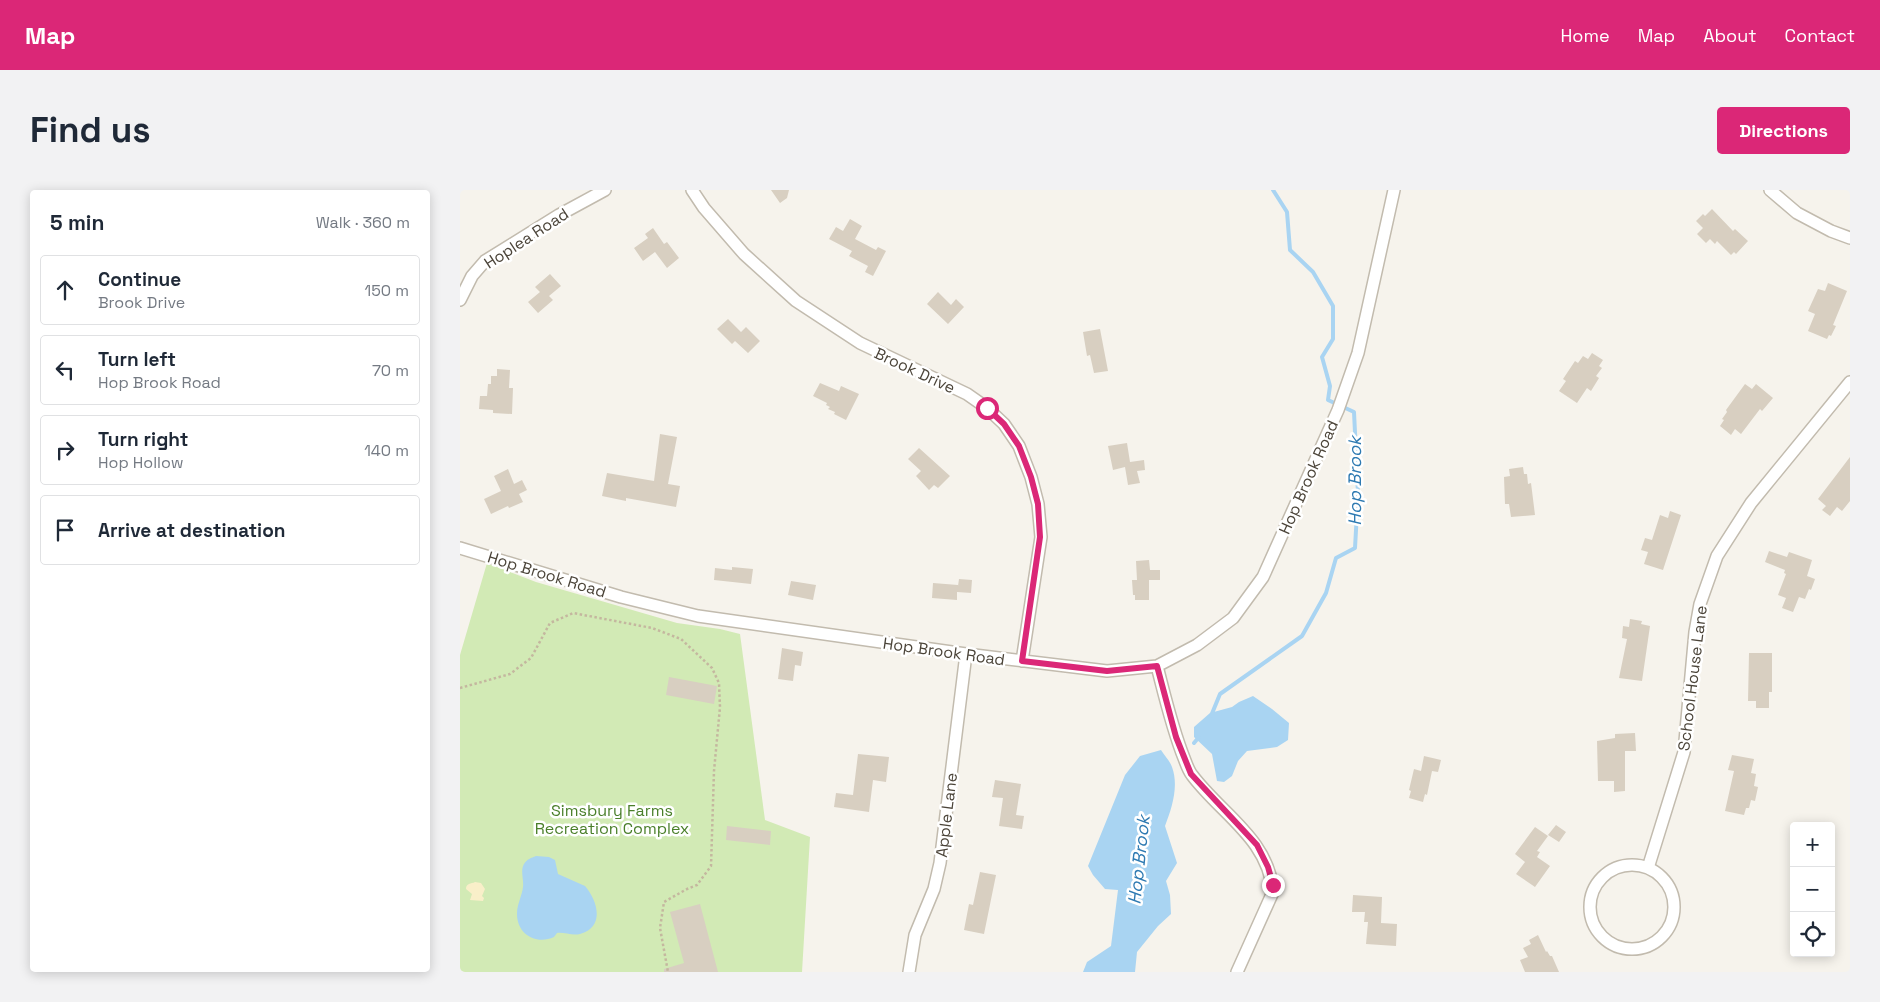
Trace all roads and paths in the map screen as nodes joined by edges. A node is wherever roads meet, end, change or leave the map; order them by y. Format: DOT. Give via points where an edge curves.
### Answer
graph roads {
  1 [pos="605,190"];
  2 [pos="692,190"];
  3 [pos="1394,190"];
  4 [pos="1770,190"];
  5 [pos="1850,238"];
  6 [pos="460,300"];
  7 [pos="1850,382"];
  8 [pos="460,548"];
  9 [pos="966,654"];
  10 [pos="1022,661"];
  11 [pos="1157,666"];
  12 [pos="460,688"];
  13 [pos="1648,868"];
  14 [pos="668,972"];
  15 [pos="909,972"];
  16 [pos="1237,972"];
  1 -- 6 [label="street, Hoplea Road" via="485,261 472,276"];
  2 -- 10 [label="street, Brook Drive" via="744,254 796,301 860,343 967,394 1004,424 1019,446 1038,504 1040,537"];
  3 -- 11 [label="street, Hop Brook Road" via="1358,353 1340,405 1263,577 1233,618 1197,645"];
  4 -- 5 [label="street" via="1797,213"];
  7 -- 13 [label="street, School House Lane" via="1751,503 1717,556 1694,632 1684,752"];
  8 -- 9 [label="street, Hop Brook Road" via="621,597 698,616"];
  9 -- 10 [label="street, Hop Brook Road"];
  9 -- 15 [label="street, Apple Lane" via="940,863 934,889 916,935"];
  10 -- 11 [label="street, Hop Brook Road" via="1107,671"];
  11 -- 16 [label="street" via="1176,737 1191,774 1252,839 1264,858 1271,880 1273,892"];
  12 -- 14 [label="path" via="510,674 531,658 550,623 573,613 652,628 681,639 712,668 719,683 720,707 711,866 697,885 664,902 660,928"];
  13 -- 13 [label="street" via="1621,866 1599,881 1592,893 1592,920 1609,942 1635,949 1646,947 1656,942 1671,923 1674,904 1668,885"];
}
